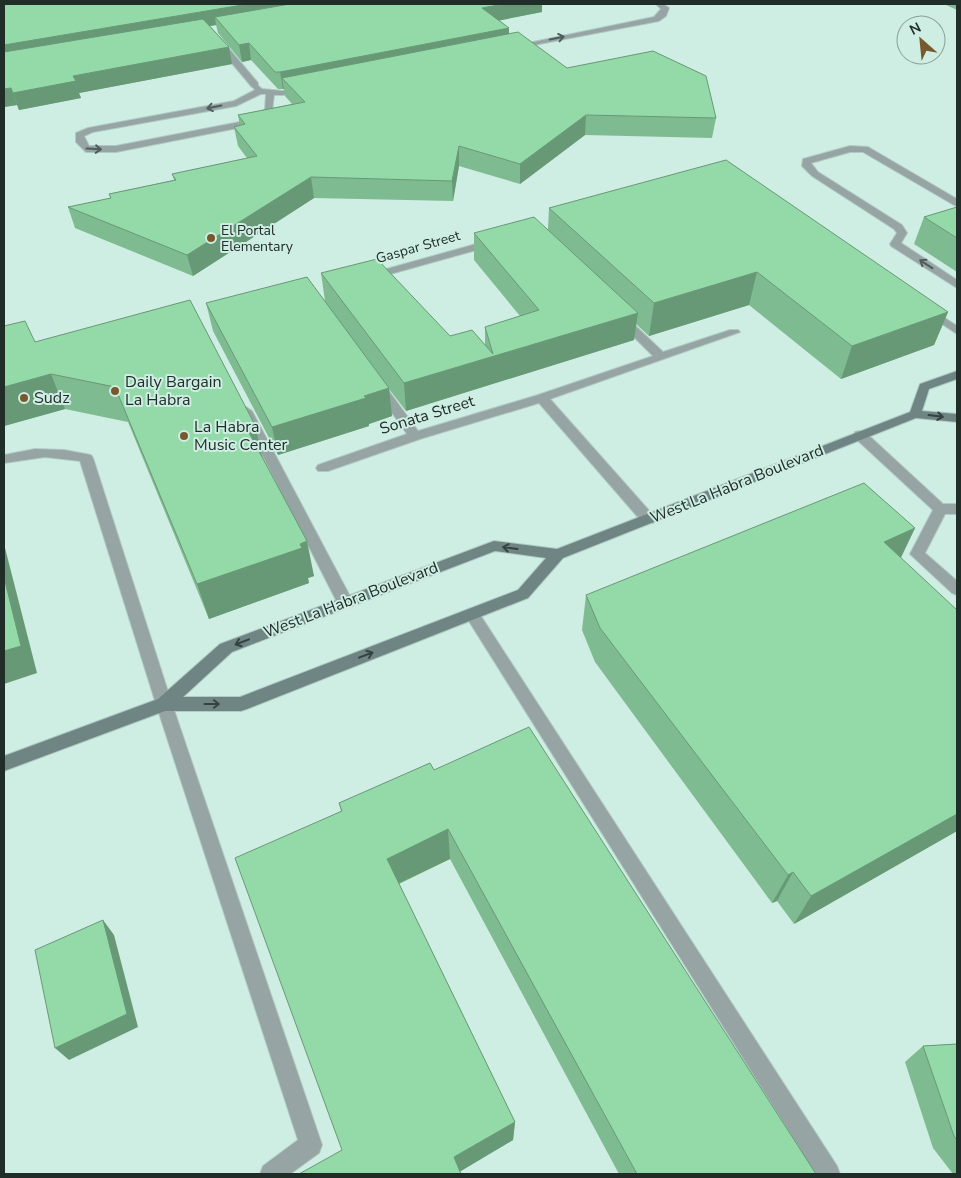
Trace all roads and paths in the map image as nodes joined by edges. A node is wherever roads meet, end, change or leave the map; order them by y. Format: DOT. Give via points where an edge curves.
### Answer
graph roads {
  1 [pos="659,4"];
  2 [pos="209,30"];
  3 [pos="503,49"];
  4 [pos="312,87"];
  5 [pos="257,88"];
  6 [pos="270,93"];
  7 [pos="957,203"];
  8 [pos="501,240"];
  9 [pos="358,280"];
  10 [pos="957,285"];
  11 [pos="916,302"];
  12 [pos="613,311"];
  13 [pos="957,331"];
  14 [pos="734,332"];
  15 [pos="662,357"];
  16 [pos="957,375"];
  17 [pos="375,380"];
  18 [pos="542,398"];
  19 [pos="242,402"];
  20 [pos="915,414"];
  21 [pos="957,418"];
  22 [pos="860,435"];
  23 [pos="415,436"];
  24 [pos="4,459"];
  25 [pos="323,468"];
  26 [pos="940,509"];
  27 [pos="957,510"];
  28 [pos="648,519"];
  29 [pos="558,554"];
  30 [pos="957,589"];
  31 [pos="345,602"];
  32 [pos="472,614"];
  33 [pos="164,704"];
  34 [pos="4,764"];
  35 [pos="271,1174"];
  36 [pos="830,1174"];
  3 -- 1 [label="street, one-way" via="656,19 664,14 665,8"];
  2 -- 5 [label="street"];
  4 -- 6 [label="street"];
  5 -- 6 [label="street"];
  5 -- 6 [label="street, one-way" via="236,103 91,130 80,135 80,142 86,149 116,150 252,122 269,110"];
  10 -- 7 [label="street, one-way" via="895,244 902,233 898,227 815,174 806,161 850,149 865,149"];
  8 -- 9 [label="street, Gaspar Street"];
  11 -- 13 [label="street"];
  12 -- 15 [label="street"];
  14 -- 15 [label="street, Sonata Street"];
  15 -- 18 [label="street, Sonata Street"];
  16 -- 20 [label="main road" via="924,387"];
  17 -- 23 [label="street"];
  18 -- 23 [label="street, Sonata Street"];
  18 -- 28 [label="street"];
  19 -- 31 [label="street"];
  20 -- 21 [label="main road, West La Habra Boulevard, one-way"];
  20 -- 22 [label="main road, West La Habra Boulevard"];
  22 -- 26 [label="street"];
  22 -- 28 [label="main road, West La Habra Boulevard"];
  23 -- 25 [label="street, Sonata Street"];
  24 -- 33 [label="street" via="53,451 86,458"];
  26 -- 27 [label="street"];
  26 -- 30 [label="street" via="917,554"];
  28 -- 29 [label="main road, West La Habra Boulevard"];
  29 -- 31 [label="main road, West La Habra Boulevard, one-way" via="494,546"];
  29 -- 32 [label="main road, West La Habra Boulevard" via="523,594"];
  31 -- 33 [label="main road, West La Habra Boulevard, one-way" via="226,648"];
  33 -- 32 [label="main road, West La Habra Boulevard, one-way" via="241,704"];
  32 -- 36 [label="street"];
  33 -- 34 [label="main road, West La Habra Boulevard"];
  33 -- 35 [label="street" via="311,1145"];
}
